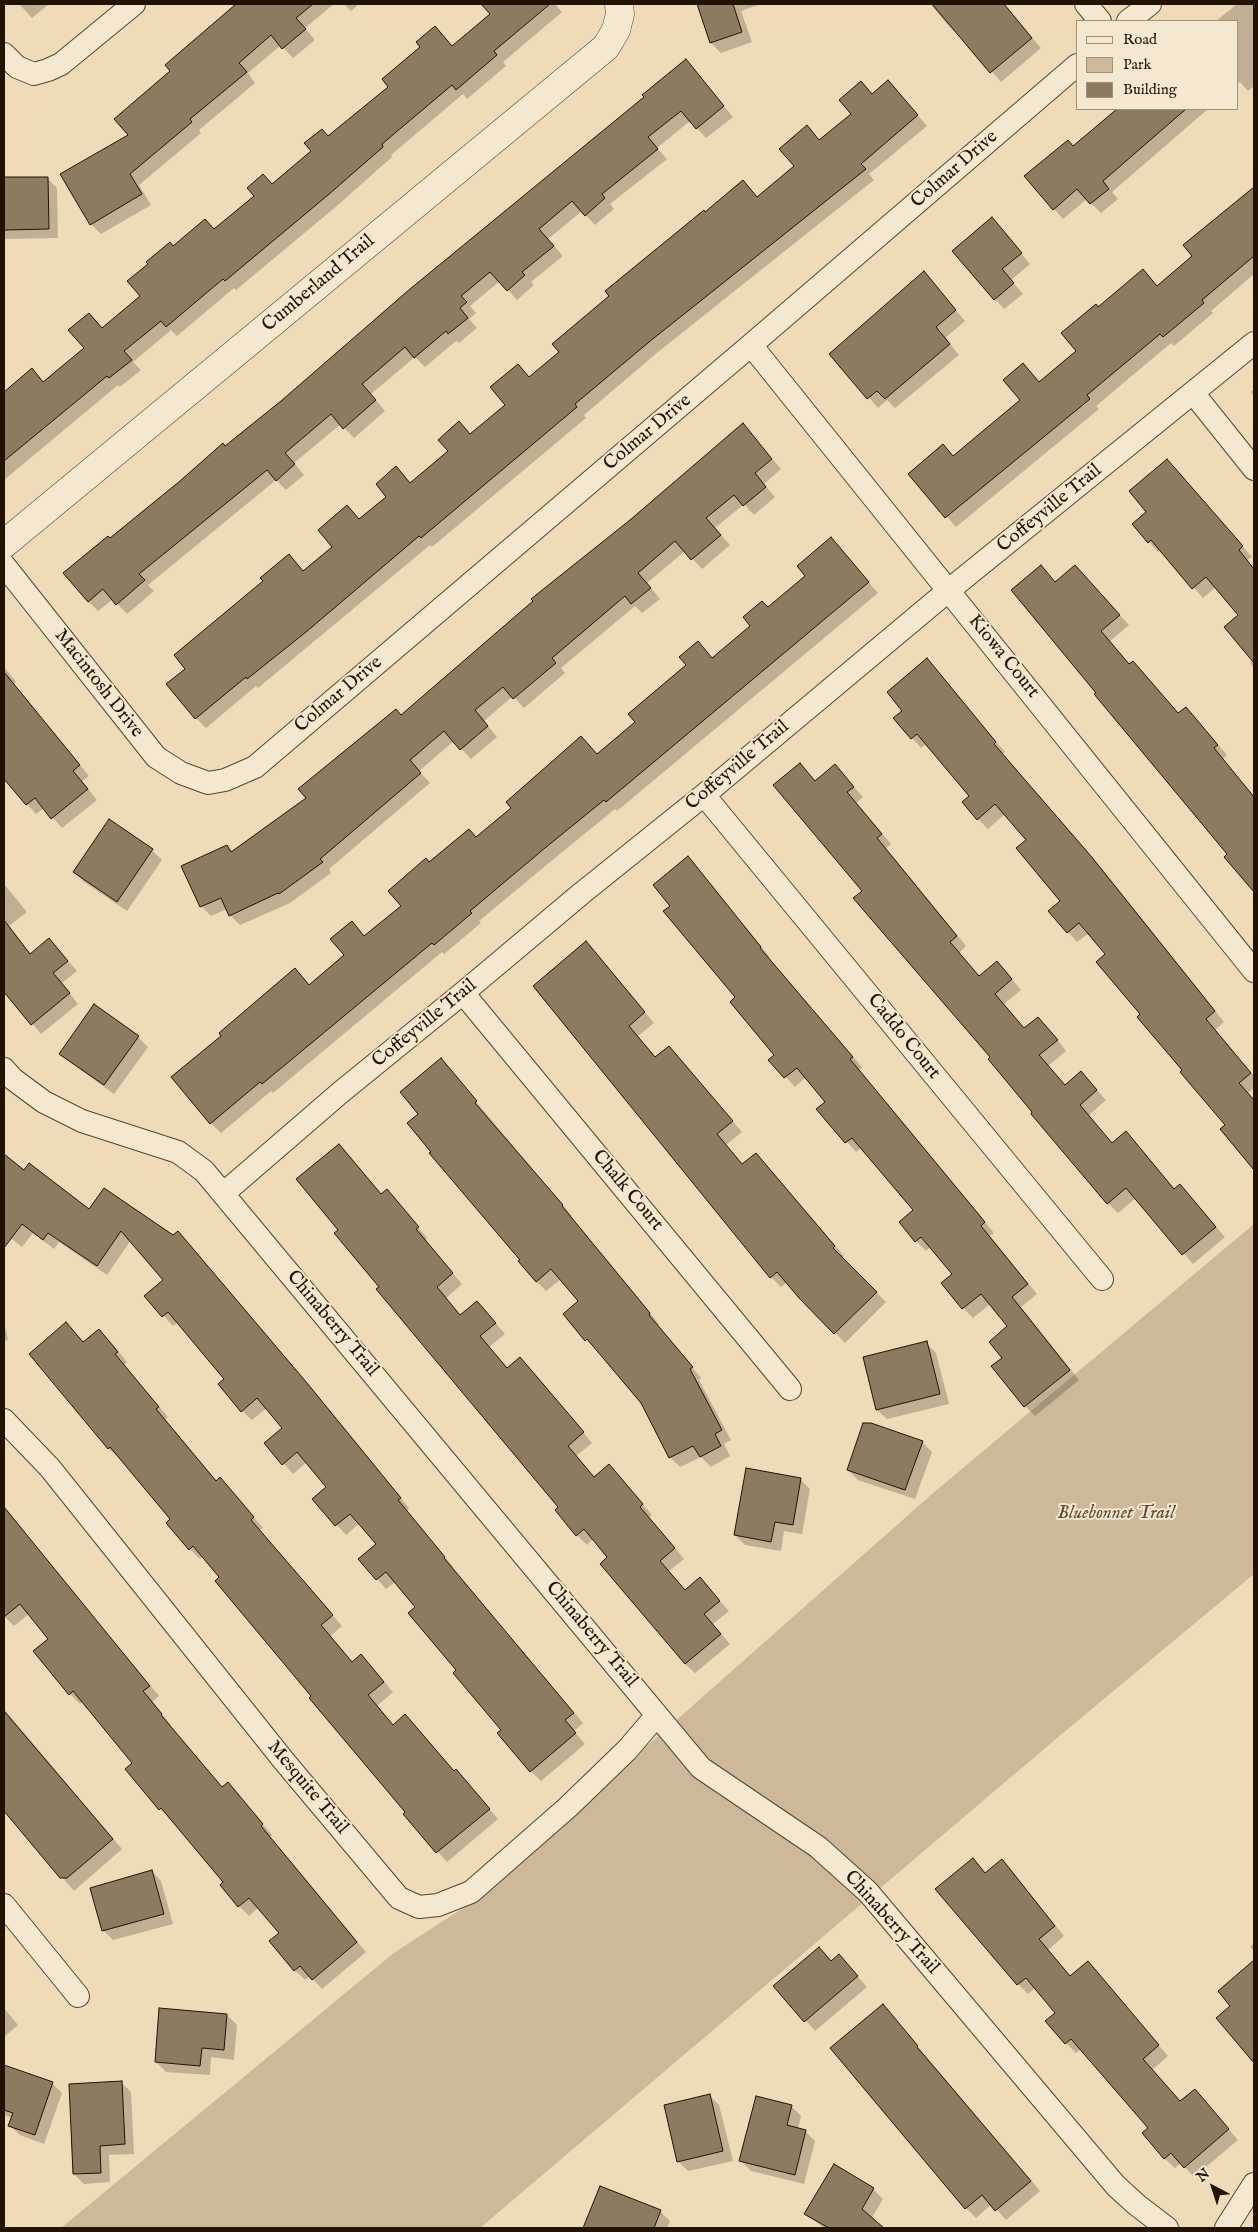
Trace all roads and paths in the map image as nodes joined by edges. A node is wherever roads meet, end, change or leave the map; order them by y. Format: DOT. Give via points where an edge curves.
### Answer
graph roads {
  1 [pos="134,4"];
  2 [pos="1086,4"];
  3 [pos="1150,4"];
  4 [pos="619,9"];
  5 [pos="1099,20"];
  6 [pos="1129,20"];
  7 [pos="4,54"];
  8 [pos="1076,66"];
  9 [pos="1254,343"];
  10 [pos="751,345"];
  11 [pos="1194,394"];
  12 [pos="1254,469"];
  13 [pos="4,544"];
  14 [pos="4,565"];
  15 [pos="949,590"];
  16 [pos="208,783"];
  17 [pos="704,795"];
  18 [pos="1254,971"];
  19 [pos="464,993"];
  20 [pos="4,1069"];
  21 [pos="224,1193"];
  22 [pos="1102,1279"];
  23 [pos="790,1389"];
  24 [pos="4,1420"];
  25 [pos="657,1714"];
  26 [pos="4,1905"];
  27 [pos="78,1996"];
  28 [pos="1254,2184"];
  29 [pos="1167,2228"];
  30 [pos="1226,2228"];
  1 -- 7 [label="street" via="61,64 34,74 17,67"];
  2 -- 5 [label="street"];
  3 -- 6 [label="street"];
  4 -- 13 [label="street, Cumberland Trail" via="616,30 606,48"];
  8 -- 10 [label="street, Colmar Drive"];
  9 -- 11 [label="street, Coffeyville Trail"];
  10 -- 15 [label="street, Kiowa Court"];
  10 -- 16 [label="street, Colmar Drive" via="255,767 225,780"];
  11 -- 12 [label="street"];
  11 -- 15 [label="street, Coffeyville Trail"];
  14 -- 16 [label="street, Macintosh Drive" via="156,757 180,773"];
  15 -- 17 [label="street, Coffeyville Trail"];
  15 -- 18 [label="street, Kiowa Court"];
  17 -- 19 [label="street, Coffeyville Trail"];
  17 -- 22 [label="street, Caddo Court"];
  19 -- 21 [label="street, Coffeyville Trail" via="341,1092"];
  19 -- 23 [label="street, Chalk Court"];
  20 -- 21 [label="street, Chinaberry Trail" via="44,1102 82,1121 178,1152 204,1171"];
  21 -- 25 [label="street, Chinaberry Trail"];
  24 -- 25 [label="street, Mesquite Trail" via="50,1468 284,1762 399,1898 419,1907 438,1906 471,1892 568,1807 627,1750"];
  25 -- 29 [label="street, Chinaberry Trail" via="701,1768 818,1847 868,1892 1116,2186"];
  26 -- 27 [label="street"];
  28 -- 30 [label="street"];
}
